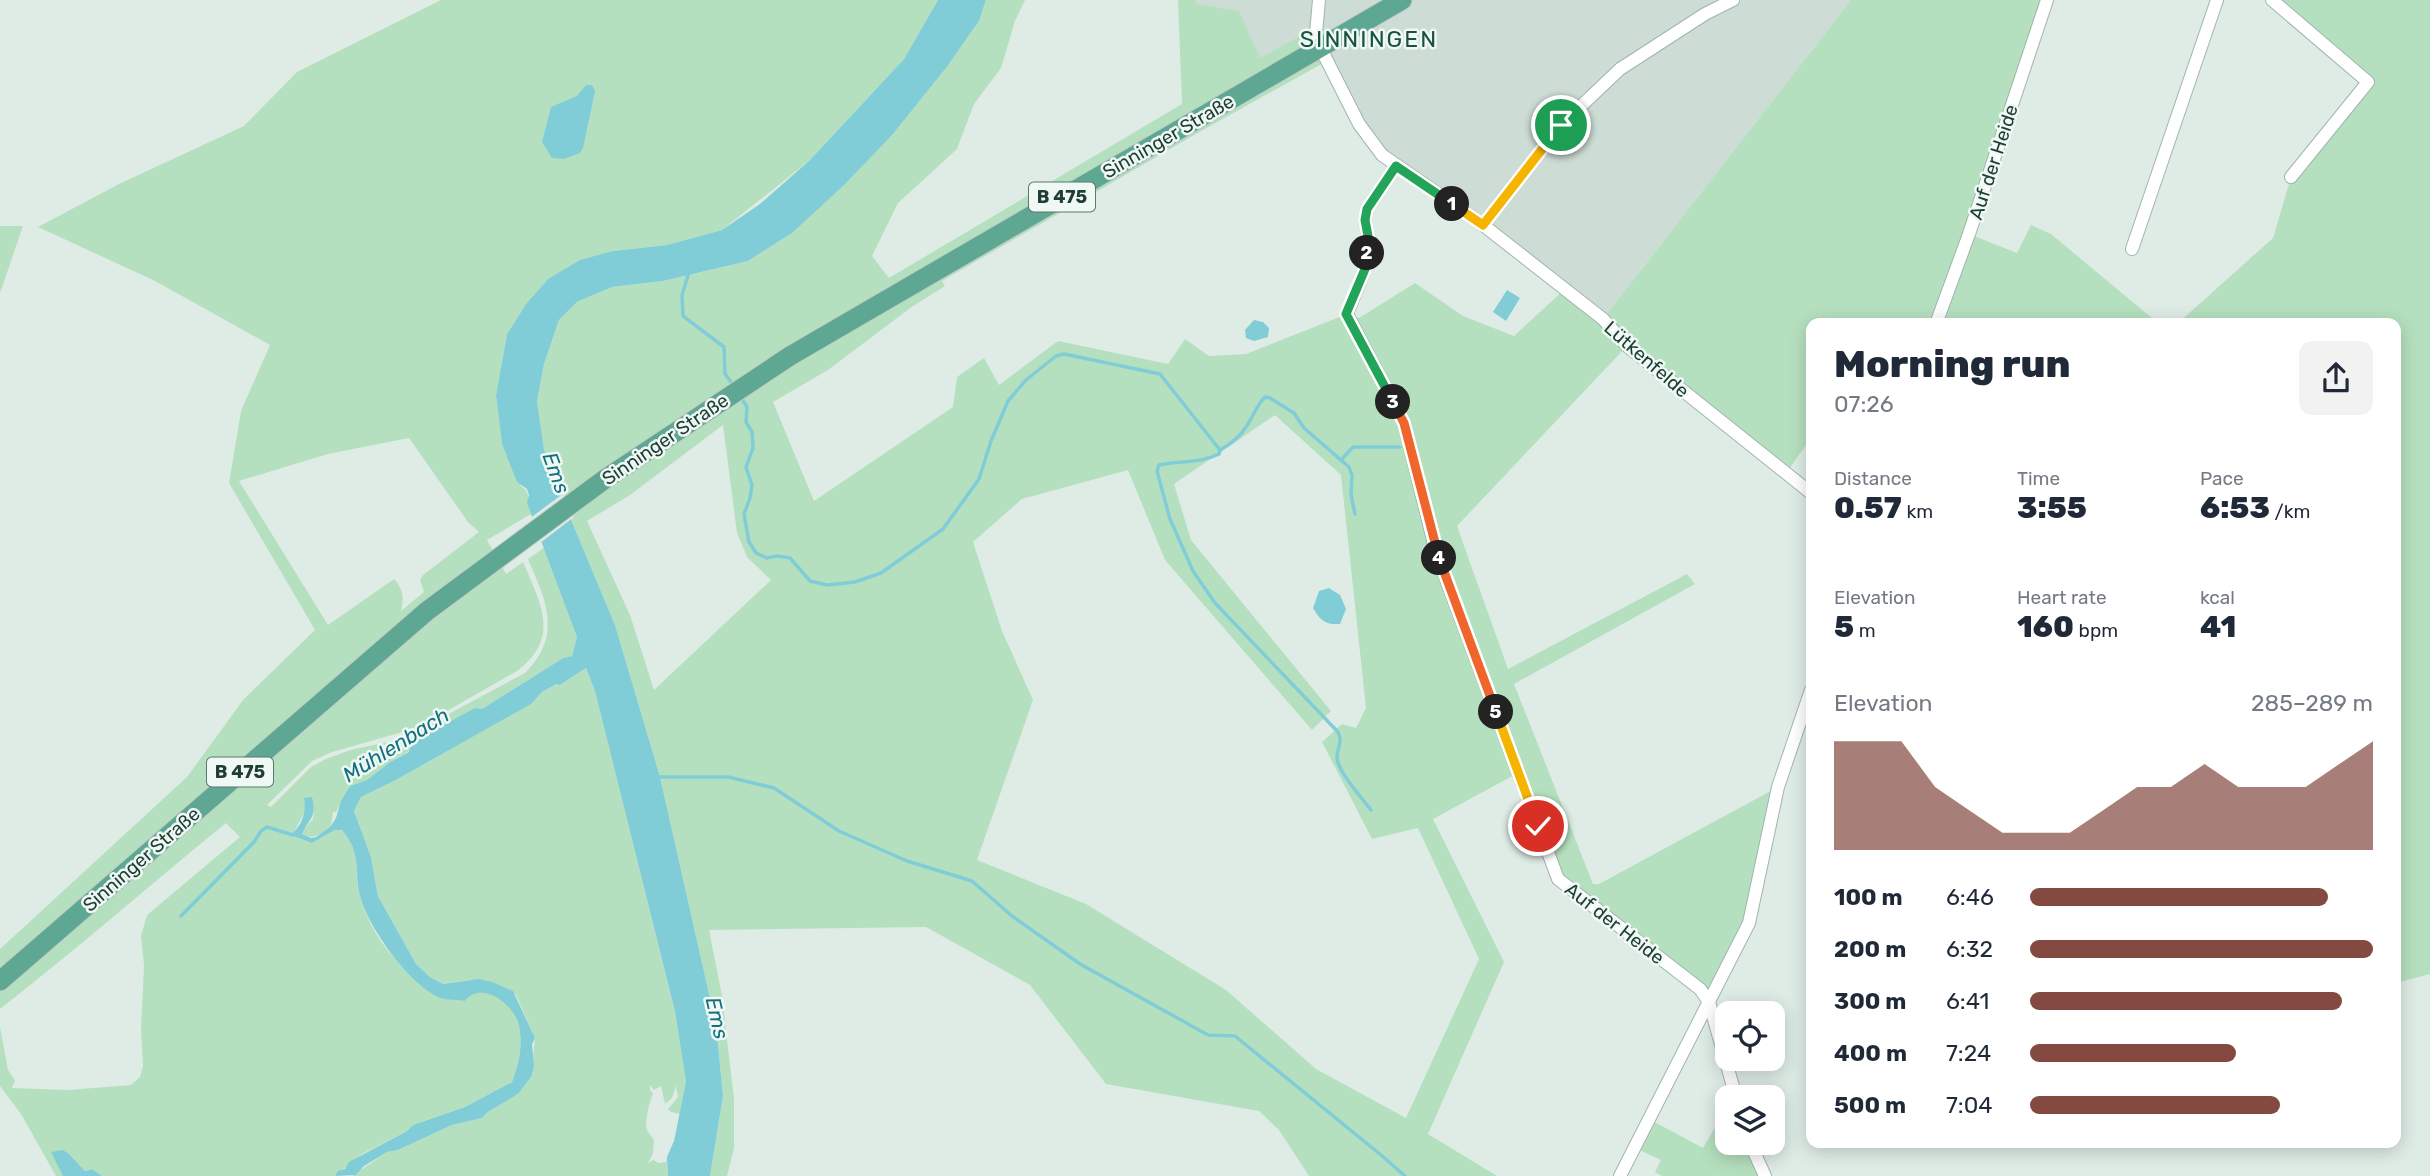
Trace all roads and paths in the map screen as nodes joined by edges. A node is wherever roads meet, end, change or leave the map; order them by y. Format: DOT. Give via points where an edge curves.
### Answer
graph roads {
  1 [pos="1319,0"];
  2 [pos="1402,0"];
  3 [pos="1733,0"];
  4 [pos="2047,0"];
  5 [pos="2217,0"];
  6 [pos="2272,0"];
  7 [pos="1320,47"];
  8 [pos="1396,166"];
  9 [pos="2291,177"];
  10 [pos="1483,225"];
  11 [pos="2132,249"];
  12 [pos="1938,318"];
  13 [pos="1806,489"];
  14 [pos="1806,705"];
  15 [pos="0,981"];
  16 [pos="1709,1002"];
  17 [pos="1733,1085"];
  18 [pos="1755,1155"];
  19 [pos="1620,1176"];
  20 [pos="1765,1176"];
  1 -- 7 [label="street"];
  2 -- 7 [label="main road, Sinninger Straße / B 475"];
  3 -- 10 [label="street" via="1620,69 1561,125"];
  4 -- 12 [label="street, Auf der Heide"];
  5 -- 11 [label="street"];
  6 -- 9 [label="street" via="2368,82"];
  7 -- 8 [label="street, Lütkenfelde" via="1359,124"];
  7 -- 15 [label="main road, Sinninger Straße / B 475" via="759,376 605,479 406,629"];
  8 -- 10 [label="street, Lütkenfelde"];
  8 -- 16 [label="street, Auf der Heide" via="1367,209 1365,269 1346,314 1404,423 1436,552 1558,879 1700,989"];
  10 -- 13 [label="street, Lütkenfelde"];
  14 -- 16 [label="street" via="1778,787 1749,923"];
  16 -- 17 [label="street, Auf der Heide"];
  16 -- 19 [label="street"];
  18 -- 20 [label="street"];
}
